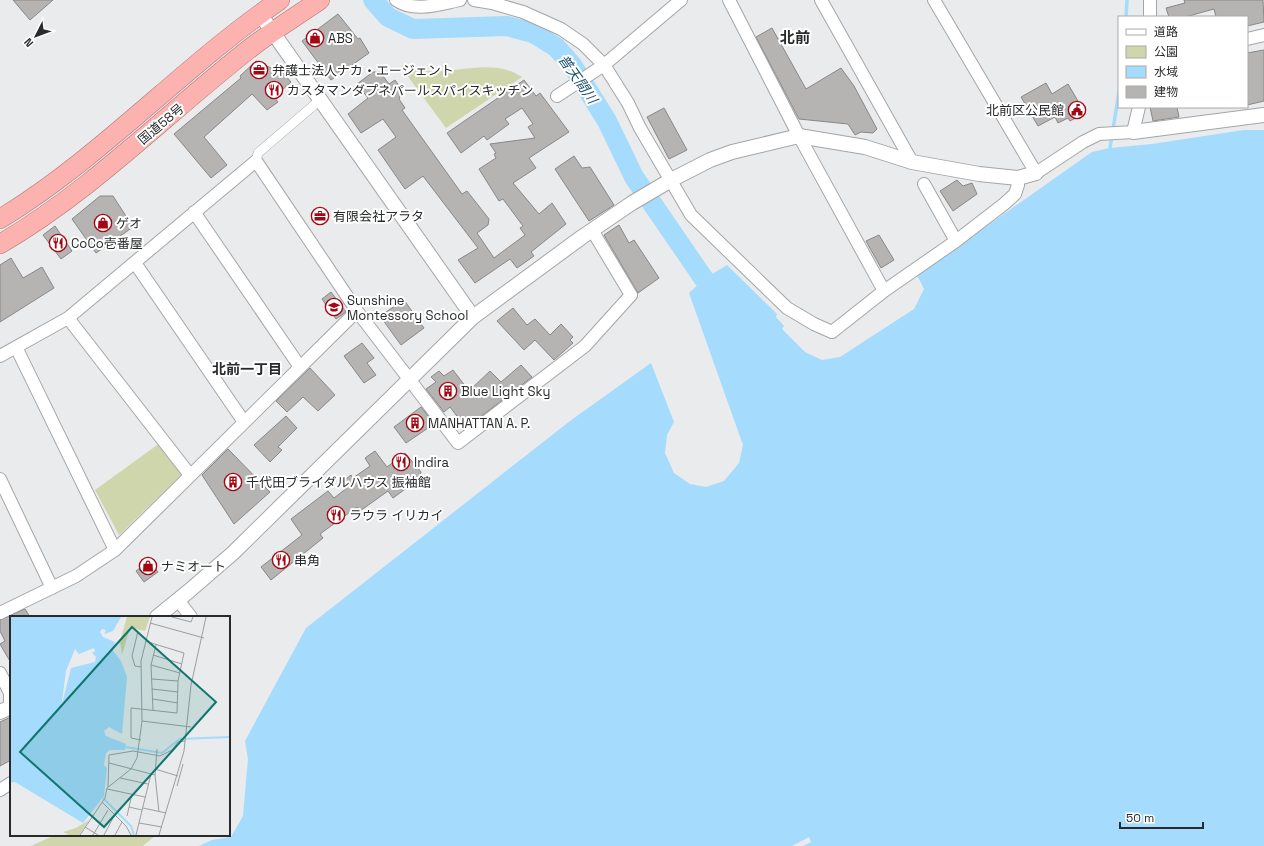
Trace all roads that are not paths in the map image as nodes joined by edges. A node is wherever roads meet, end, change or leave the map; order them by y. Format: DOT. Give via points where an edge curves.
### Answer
graph roads {
  1 [pos="280,0"];
  2 [pos="320,0"];
  3 [pos="396,0"];
  4 [pos="460,0"];
  5 [pos="474,0"];
  6 [pos="729,0"];
  7 [pos="821,0"];
  8 [pos="1150,0"];
  9 [pos="678,1"];
  10 [pos="940,2"];
  11 [pos="260,14"];
  12 [pos="1150,16"];
  13 [pos="272,32"];
  14 [pos="1264,35"];
  15 [pos="1248,39"];
  16 [pos="600,68"];
  17 [pos="557,96"];
  18 [pos="320,100"];
  19 [pos="1139,108"];
  20 [pos="1264,114"];
  21 [pos="1129,132"];
  22 [pos="799,136"];
  23 [pos="256,161"];
  24 [pos="912,162"];
  25 [pos="1036,173"];
  26 [pos="1018,178"];
  27 [pos="668,182"];
  28 [pos="924,184"];
  29 [pos="194,212"];
  30 [pos="0,219"];
  31 [pos="592,230"];
  32 [pos="956,241"];
  33 [pos="0,244"];
  34 [pos="135,263"];
  35 [pos="884,291"];
  36 [pos="357,311"];
  37 [pos="473,317"];
  38 [pos="68,318"];
  39 [pos="16,347"];
  40 [pos="0,356"];
  41 [pos="300,367"];
  42 [pos="410,379"];
  43 [pos="244,422"];
  44 [pos="190,475"];
  45 [pos="0,479"];
  46 [pos="115,550"];
  47 [pos="52,588"];
  48 [pos="178,600"];
  49 [pos="0,613"];
  50 [pos="158,616"];
  51 [pos="190,616"];
  52 [pos="0,673"];
  53 [pos="7,709"];
  54 [pos="10,784"];
  55 [pos="0,790"];
  1 -- 11 [label="highway, 国道58号"];
  2 -- 13 [label="highway, 国道58号"];
  3 -- 4 [label="street" via="413,7 428,7"];
  5 -- 16 [label="street" via="523,12 561,29 583,44"];
  6 -- 22 [label="street"];
  7 -- 24 [label="street"];
  8 -- 12 [label="street"];
  9 -- 16 [label="street"];
  10 -- 25 [label="street"];
  11 -- 13 [label="street"];
  11 -- 30 [label="highway, 国道58号" via="96,151"];
  13 -- 18 [label="street"];
  13 -- 33 [label="highway, 国道58号" via="109,168 32,226"];
  14 -- 15 [label="street"];
  16 -- 17 [label="street"];
  16 -- 27 [label="street" via="628,102"];
  18 -- 23 [label="street" via="258,153"];
  18 -- 37 [label="street"];
  19 -- 21 [label="street"];
  20 -- 21 [label="street"];
  21 -- 25 [label="street" via="1099,134"];
  22 -- 24 [label="street" via="864,147"];
  22 -- 27 [label="street" via="732,152 710,160"];
  22 -- 35 [label="street"];
  23 -- 29 [label="street"];
  23 -- 36 [label="street"];
  24 -- 26 [label="street"];
  25 -- 26 [label="street"];
  26 -- 32 [label="street" via="1015,194"];
  27 -- 31 [label="street" via="632,202"];
  27 -- 35 [label="street" via="691,215 716,240 787,308 814,324 832,332"];
  28 -- 32 [label="street"];
  29 -- 34 [label="street"];
  29 -- 41 [label="street"];
  31 -- 37 [label="street"];
  31 -- 42 [label="street" via="631,295 585,346 458,443"];
  32 -- 35 [label="street"];
  34 -- 38 [label="street"];
  34 -- 43 [label="street"];
  36 -- 41 [label="street"];
  36 -- 42 [label="street"];
  37 -- 42 [label="street"];
  38 -- 39 [label="street"];
  38 -- 44 [label="street"];
  39 -- 40 [label="street"];
  39 -- 46 [label="street"];
  41 -- 43 [label="street"];
  42 -- 48 [label="street" via="233,553"];
  43 -- 44 [label="street"];
  44 -- 46 [label="street"];
  45 -- 47 [label="street"];
  46 -- 47 [label="street" via="76,576"];
  47 -- 49 [label="street"];
  48 -- 50 [label="street"];
  48 -- 51 [label="street"];
  52 -- 53 [label="street" via="10,693"];
  54 -- 55 [label="street"];
}
